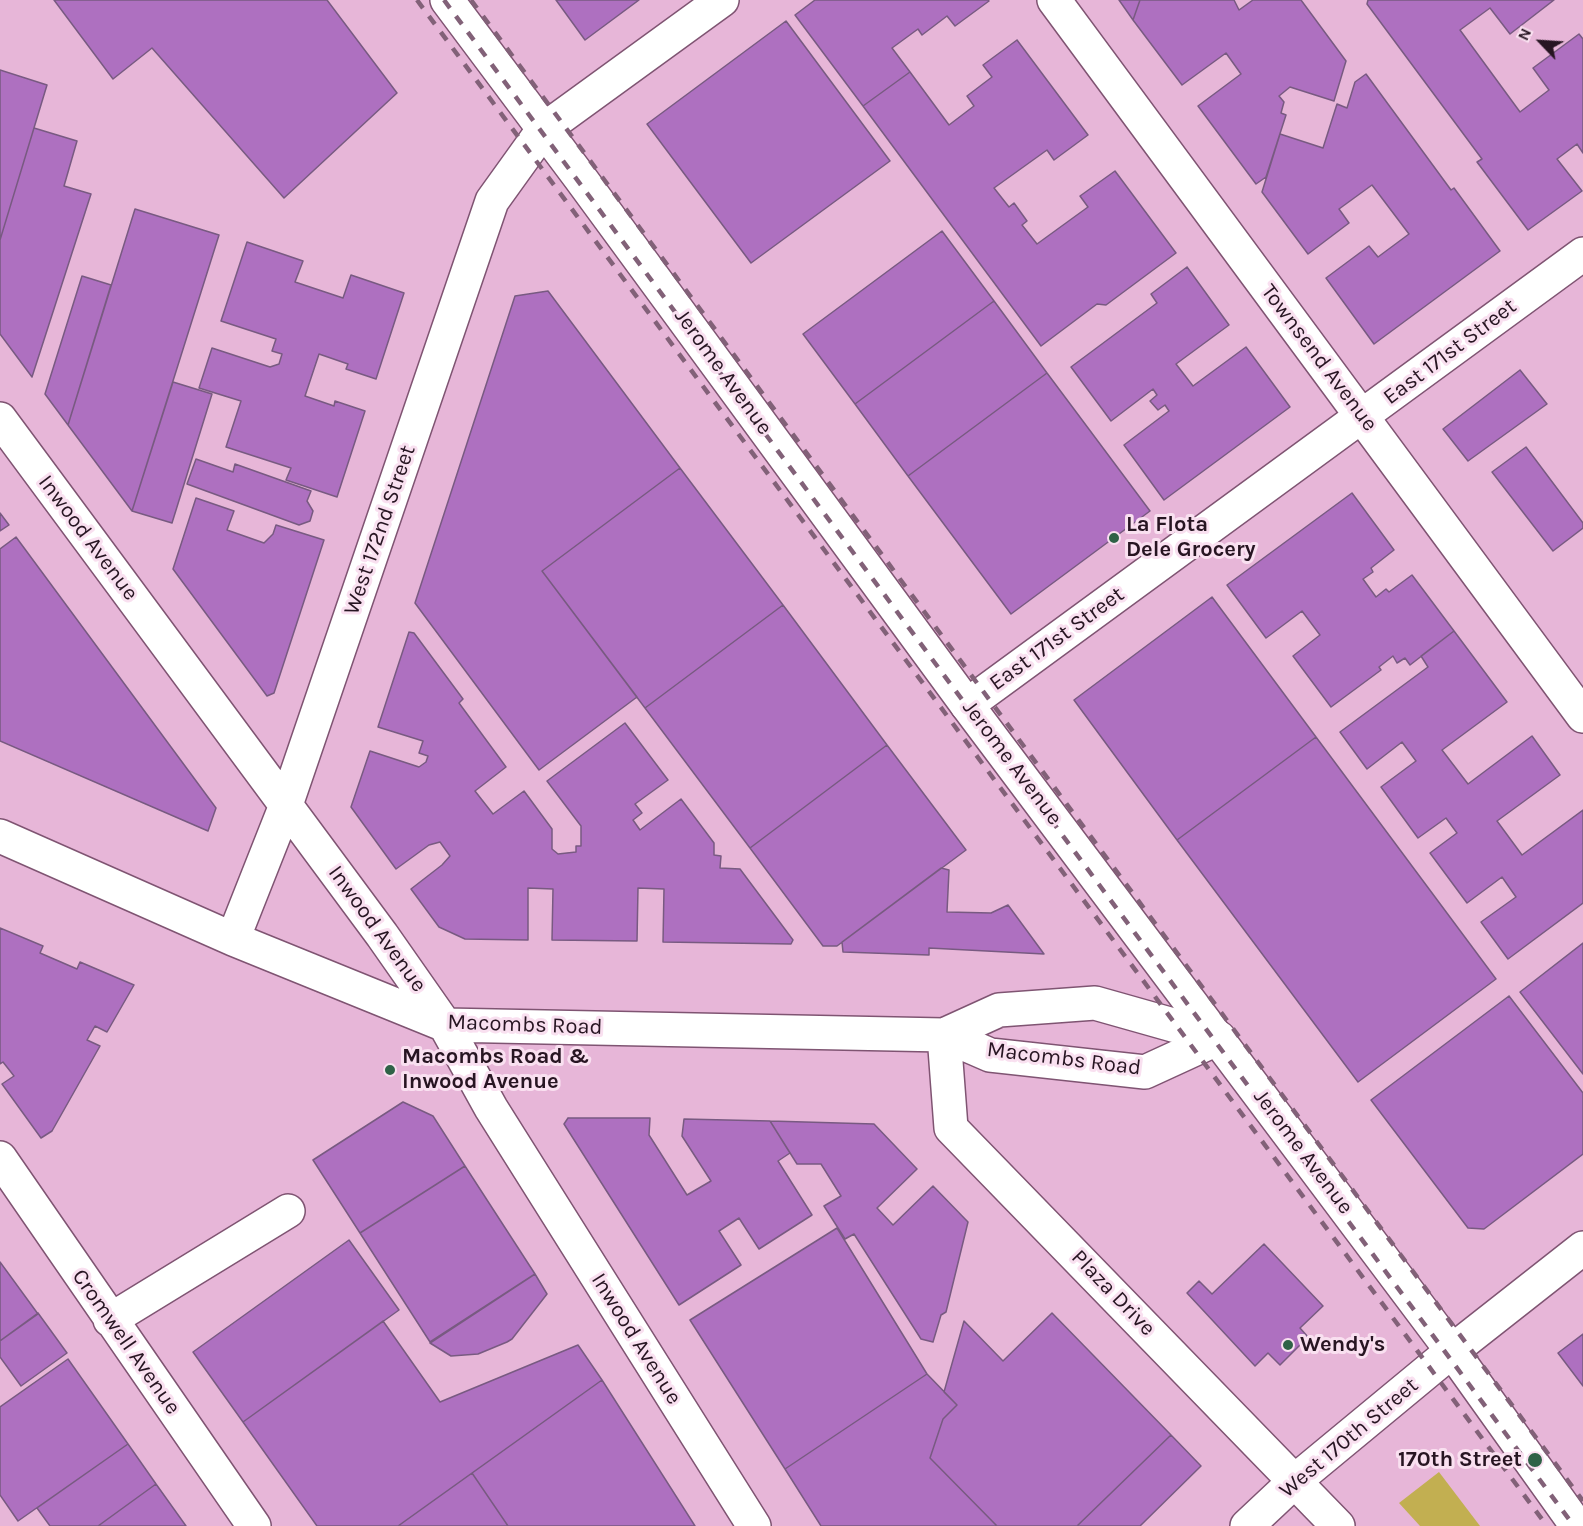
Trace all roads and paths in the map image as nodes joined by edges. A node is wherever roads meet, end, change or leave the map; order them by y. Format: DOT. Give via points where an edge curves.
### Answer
graph roads {
  1 [pos="447,0"];
  2 [pos="722,0"];
  3 [pos="1054,0"];
  4 [pos="543,130"];
  5 [pos="1583,254"];
  6 [pos="1363,417"];
  7 [pos="0,418"];
  8 [pos="967,705"];
  9 [pos="1583,716"];
  10 [pos="286,805"];
  11 [pos="0,836"];
  12 [pos="233,939"];
  13 [pos="445,1025"];
  14 [pos="944,1035"];
  15 [pos="1219,1038"];
  16 [pos="0,1158"];
  17 [pos="288,1211"];
  18 [pos="1583,1248"];
  19 [pos="110,1320"];
  20 [pos="1452,1351"];
  21 [pos="1296,1480"];
  22 [pos="254,1526"];
  23 [pos="754,1526"];
  24 [pos="1247,1526"];
  25 [pos="1338,1526"];
  26 [pos="1577,1526"];
  1 -- 4 [label="street, Jerome Avenue"];
  2 -- 4 [label="street, West 172nd Street"];
  3 -- 6 [label="street, Townsend Avenue"];
  4 -- 8 [label="street, Jerome Avenue"];
  4 -- 10 [label="street, West 172nd Street" via="492,201"];
  5 -- 6 [label="street, East 171st Street"];
  6 -- 8 [label="street, East 171st Street"];
  6 -- 9 [label="street, Townsend Avenue"];
  7 -- 10 [label="street, Inwood Avenue"];
  8 -- 15 [label="street, Jerome Avenue"];
  10 -- 12 [label="street, West 172nd Street"];
  10 -- 13 [label="street, Inwood Avenue"];
  11 -- 12 [label="street, Macombs Road"];
  12 -- 13 [label="street, Macombs Road"];
  13 -- 14 [label="street, Macombs Road"];
  13 -- 23 [label="street, Inwood Avenue" via="491,1108"];
  14 -- 15 [label="street, Macombs Road" via="999,1010 1095,1003"];
  14 -- 15 [label="street, Macombs Road" via="990,1055 1145,1072"];
  14 -- 21 [label="street, Plaza Drive" via="951,1128"];
  15 -- 20 [label="street, Jerome Avenue"];
  16 -- 19 [label="street, Cromwell Avenue"];
  17 -- 19 [label="street"];
  18 -- 20 [label="street, West 170th Street"];
  19 -- 22 [label="street, Cromwell Avenue"];
  20 -- 21 [label="street, West 170th Street"];
  20 -- 26 [label="street, Jerome Avenue"];
  21 -- 24 [label="street, West 170th Street"];
  21 -- 25 [label="street, Plaza Drive"];
}
